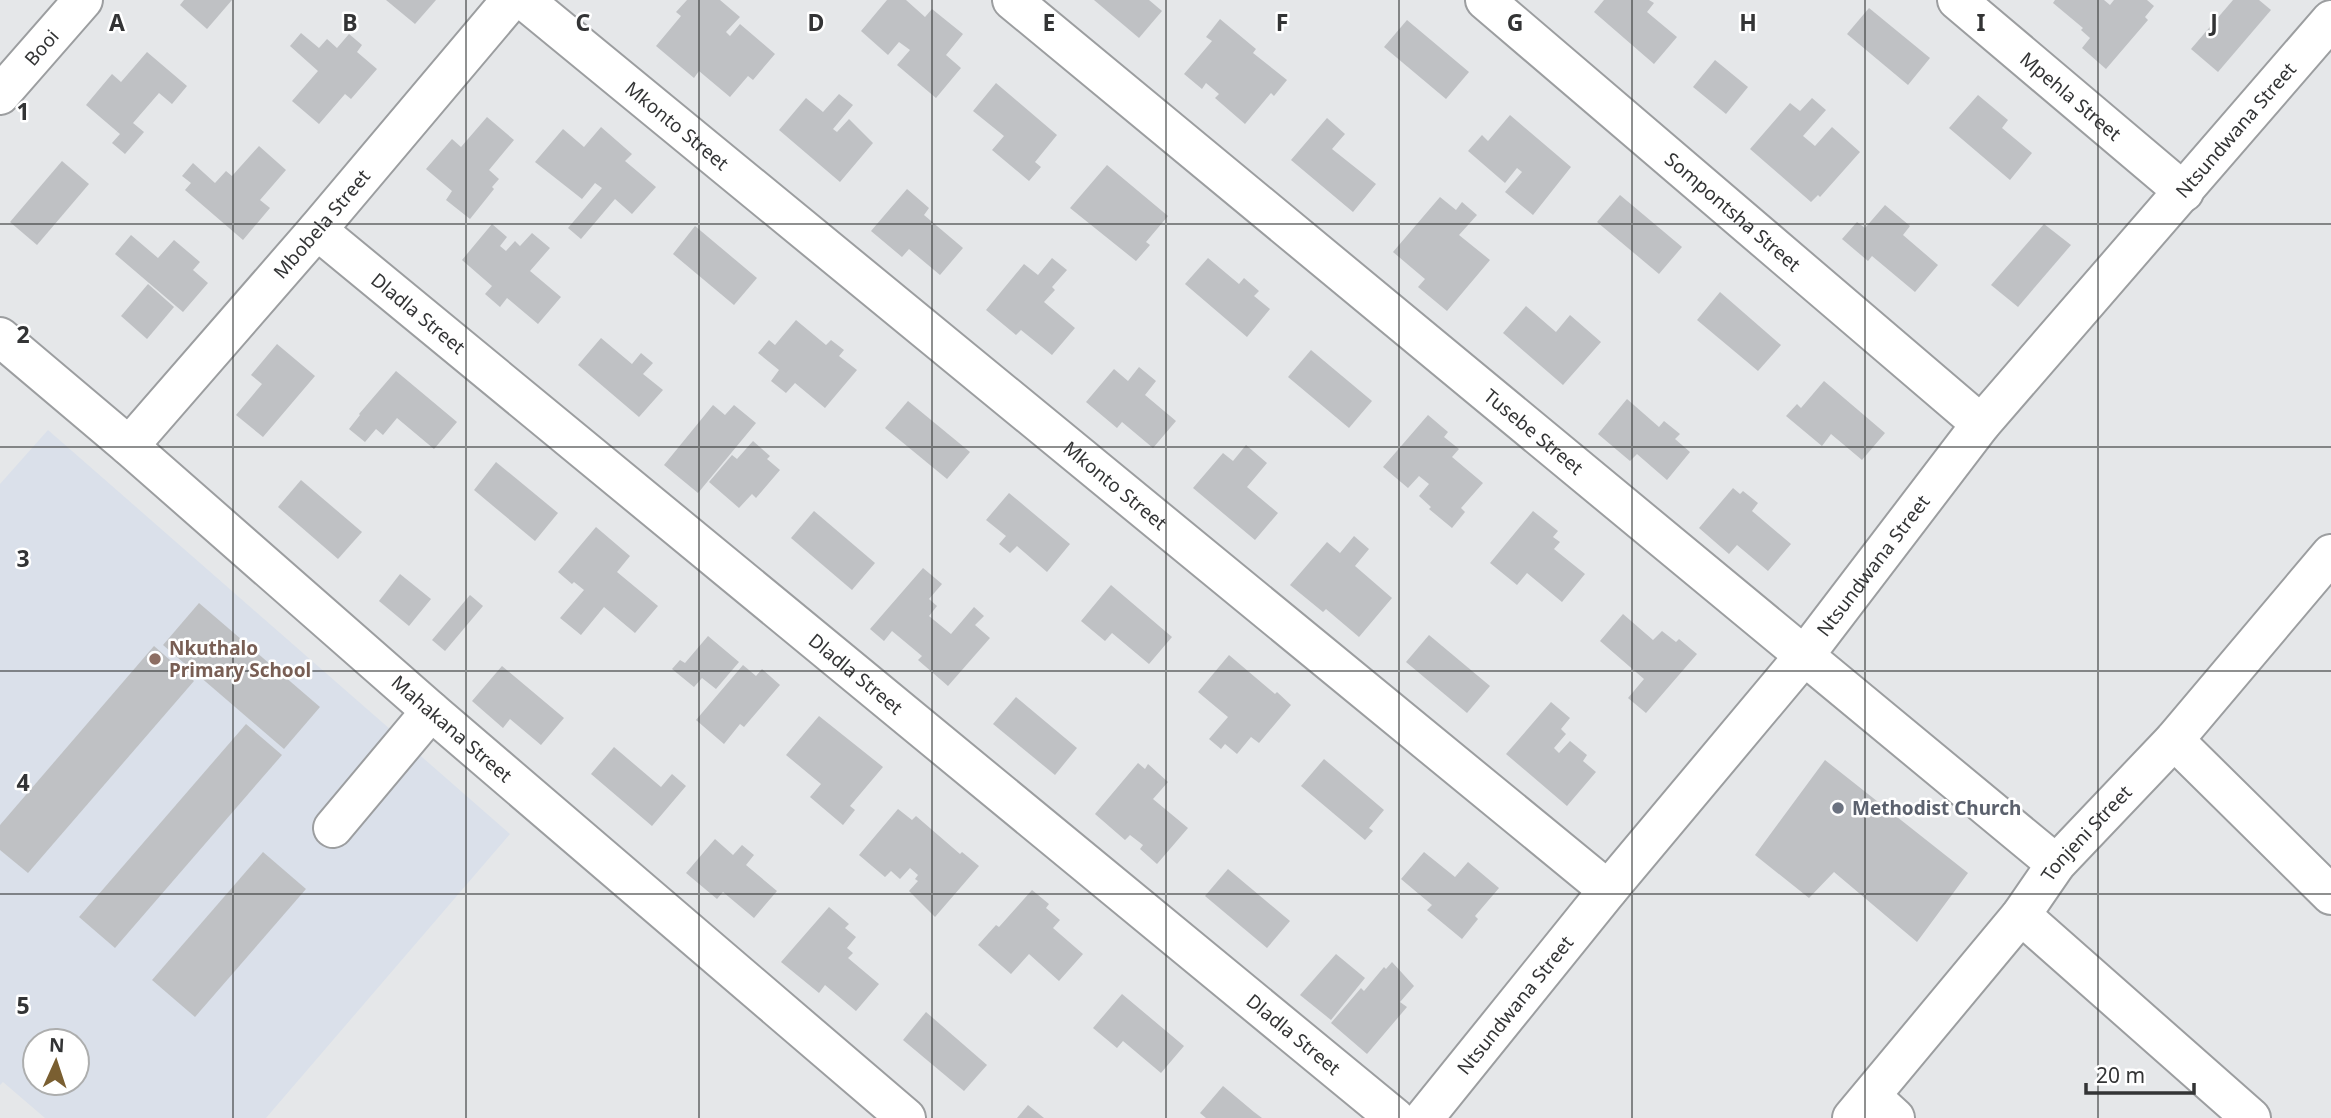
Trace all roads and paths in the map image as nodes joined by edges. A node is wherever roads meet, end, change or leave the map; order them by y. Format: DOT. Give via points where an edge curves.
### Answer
graph roads {
  1 [pos="511,0"];
  2 [pos="524,0"];
  3 [pos="1012,0"];
  4 [pos="1485,0"];
  5 [pos="1957,0"];
  6 [pos="65,6"];
  7 [pos="2331,20"];
  8 [pos="0,95"];
  9 [pos="2184,192"];
  10 [pos="317,230"];
  11 [pos="0,337"];
  12 [pos="1981,424"];
  13 [pos="130,446"];
  14 [pos="2328,566"];
  15 [pos="1804,656"];
  16 [pos="431,711"];
  17 [pos="2174,740"];
  18 [pos="333,828"];
  19 [pos="2056,864"];
  20 [pos="1608,890"];
  21 [pos="2331,895"];
  22 [pos="2021,915"];
  23 [pos="1873,1111"];
  24 [pos="906,1118"];
  25 [pos="1395,1118"];
  26 [pos="1424,1118"];
  27 [pos="2251,1118"];
  1 -- 10 [label="street, Mbobela Street"];
  2 -- 20 [label="street, Mkonto Street"];
  3 -- 15 [label="street, Tusebe Street"];
  4 -- 12 [label="street, Sompontsha Street"];
  5 -- 9 [label="street, Mpehla Street"];
  6 -- 8 [label="street, Booi"];
  7 -- 9 [label="street, Ntsundwana Street"];
  9 -- 12 [label="street, Ntsundwana Street"];
  10 -- 13 [label="street, Mbobela Street"];
  10 -- 25 [label="street, Dladla Street"];
  11 -- 13 [label="street, Mahakana Street"];
  12 -- 15 [label="street, Ntsundwana Street"];
  13 -- 16 [label="street, Mahakana Street"];
  14 -- 17 [label="street, Tonjeni Street"];
  15 -- 19 [label="street, Tusebe Street"];
  15 -- 20 [label="street, Ntsundwana Street"];
  16 -- 18 [label="street"];
  16 -- 24 [label="street, Mahakana Street"];
  17 -- 19 [label="street, Tonjeni Street"];
  17 -- 21 [label="street"];
  19 -- 22 [label="street, Tonjeni Street"];
  20 -- 26 [label="street, Ntsundwana Street"];
  22 -- 23 [label="street, Tonjeni Street"];
  22 -- 27 [label="street"];
}
